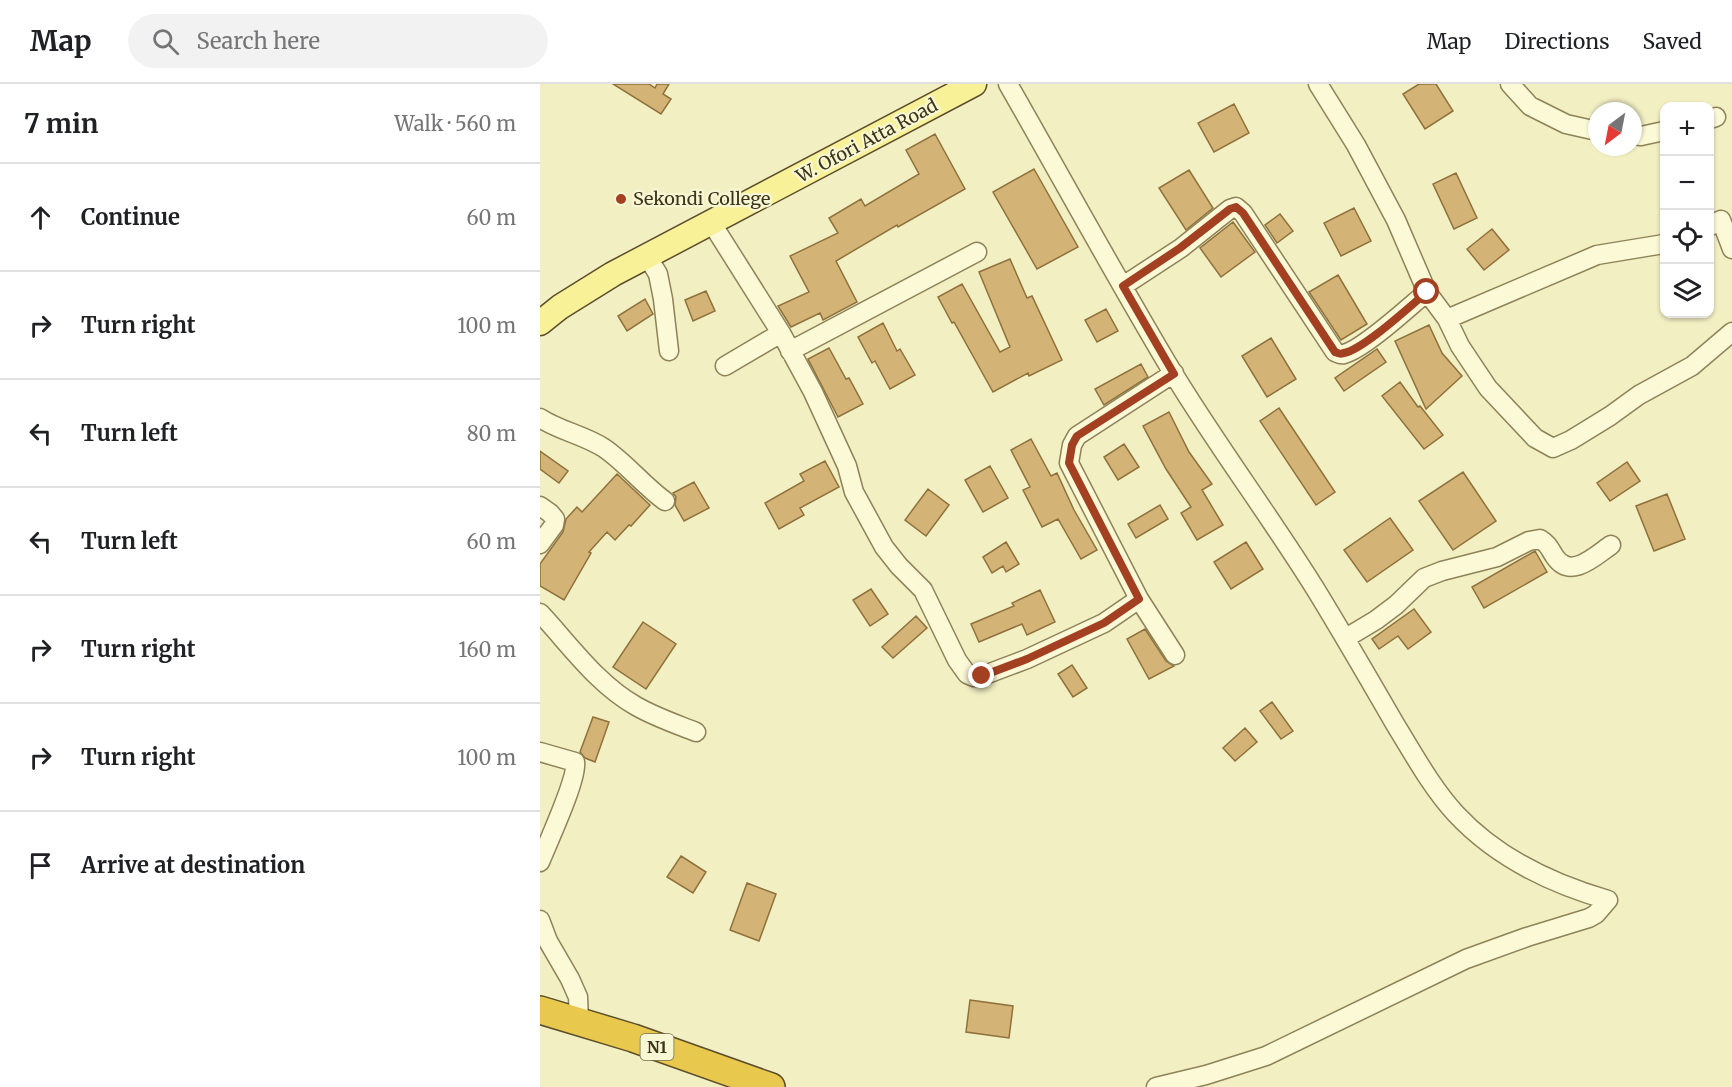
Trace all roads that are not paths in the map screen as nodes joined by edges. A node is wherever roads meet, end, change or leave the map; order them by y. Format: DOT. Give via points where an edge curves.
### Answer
graph roads {
  1 [pos="974,84"];
  2 [pos="1008,84"];
  3 [pos="1318,84"];
  4 [pos="1510,84"];
  5 [pos="1588,129"];
  6 [pos="1660,132"];
  7 [pos="1642,136"];
  8 [pos="711,222"];
  9 [pos="1714,224"];
  10 [pos="1660,245"];
  11 [pos="1732,249"];
  12 [pos="977,252"];
  13 [pos="647,256"];
  14 [pos="1123,286"];
  15 [pos="1427,292"];
  16 [pos="1447,319"];
  17 [pos="540,323"];
  18 [pos="1732,332"];
  19 [pos="781,333"];
  20 [pos="669,351"];
  21 [pos="790,351"];
  22 [pos="725,366"];
  23 [pos="1174,374"];
  24 [pos="540,418"];
  25 [pos="665,501"];
  26 [pos="540,506"];
  27 [pos="540,544"];
  28 [pos="1611,545"];
  29 [pos="1139,599"];
  30 [pos="540,613"];
  31 [pos="1346,638"];
  32 [pos="1175,654"];
  33 [pos="696,732"];
  34 [pos="540,752"];
  35 [pos="540,862"];
  36 [pos="540,920"];
  37 [pos="541,1010"];
  38 [pos="579,1021"];
  39 [pos="766,1086"];
  40 [pos="1156,1087"];
  1 -- 8 [label="main road, W. Ofori Atta Road"];
  2 -- 14 [label="street"];
  3 -- 15 [label="street" via="1396,220"];
  4 -- 5 [label="street" via="1530,106 1566,124"];
  6 -- 7 [label="street"];
  8 -- 13 [label="main road, W. Ofori Atta Road"];
  8 -- 19 [label="street"];
  9 -- 11 [label="street" via="1721,220"];
  10 -- 16 [label="street" via="1597,255"];
  12 -- 21 [label="street"];
  13 -- 17 [label="main road, W. Ofori Atta Road"];
  13 -- 20 [label="street" via="658,274"];
  14 -- 15 [label="street" via="1236,207 1335,352 1348,353 1364,343"];
  14 -- 23 [label="street"];
  15 -- 16 [label="street"];
  16 -- 18 [label="street" via="1488,388 1535,438 1553,448 1692,366"];
  19 -- 21 [label="street"];
  19 -- 22 [label="street"];
  21 -- 29 [label="street" via="813,392 869,520 898,566 923,590 967,674 982,676 1027,659 1104,623"];
  23 -- 29 [label="street" via="1077,436 1070,454 1069,463"];
  23 -- 31 [label="street"];
  24 -- 25 [label="street" via="606,449"];
  26 -- 27 [label="street" via="555,519"];
  28 -- 31 [label="street" via="1572,568 1563,566 1550,546 1540,539 1497,557 1442,571 1424,578 1376,620"];
  29 -- 32 [label="street"];
  30 -- 33 [label="street" via="585,665 613,690 636,706"];
  31 -- 40 [label="street" via="1415,758 1456,814 1519,863 1548,879 1608,900 1589,918 1466,959 1266,1056"];
  34 -- 35 [label="street" via="575,762 576,768"];
  36 -- 38 [label="street" via="578,997"];
  37 -- 38 [label="highway, N1"];
  38 -- 39 [label="highway, N1"];
}
